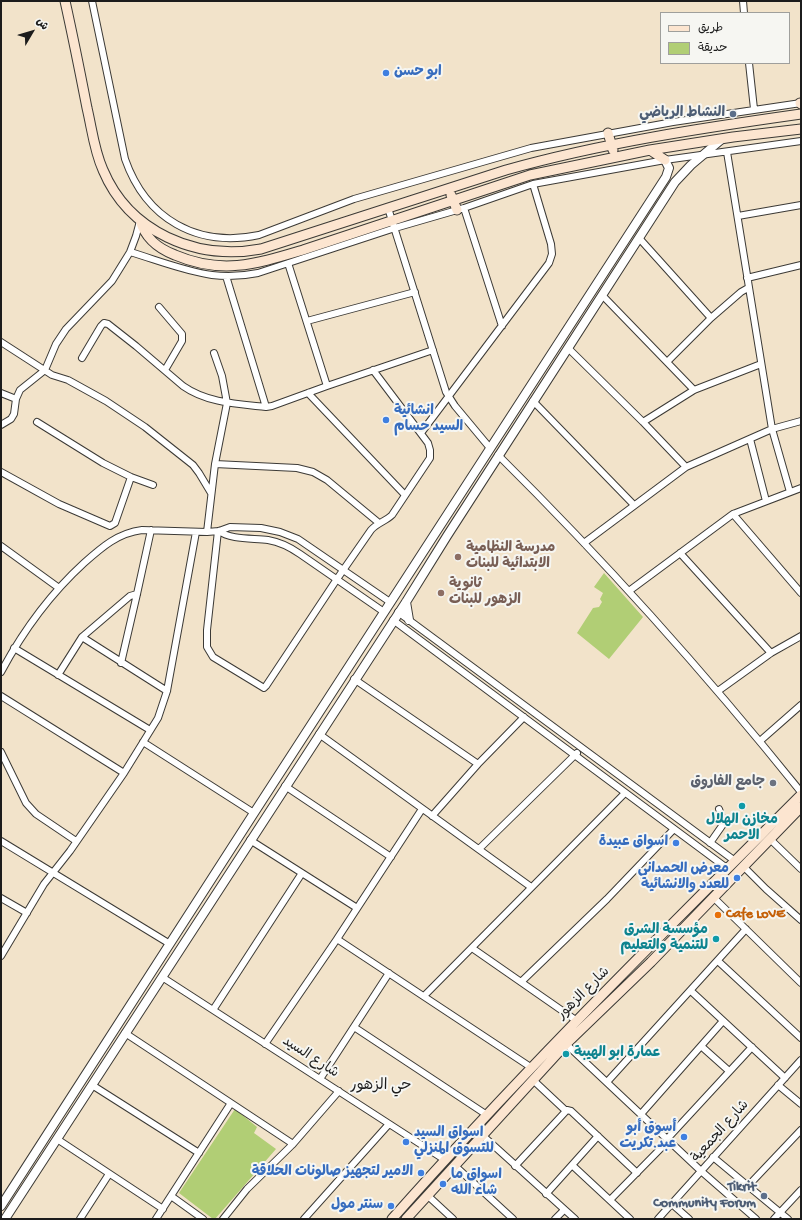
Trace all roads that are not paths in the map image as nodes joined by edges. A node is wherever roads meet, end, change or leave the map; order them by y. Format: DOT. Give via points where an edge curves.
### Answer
graph roads {
  1 [pos="65,1"];
  2 [pos="92,1"];
  3 [pos="743,1"];
  4 [pos="744,12"];
  5 [pos="749,64"];
  6 [pos="801,104"];
  7 [pos="754,109"];
  8 [pos="801,114"];
  9 [pos="732,124"];
  10 [pos="801,129"];
  11 [pos="608,133"];
  12 [pos="733,137"];
  13 [pos="722,139"];
  14 [pos="801,141"];
  15 [pos="611,145"];
  16 [pos="650,150"];
  17 [pos="727,152"];
  18 [pos="703,155"];
  19 [pos="614,158"];
  20 [pos="665,160"];
  21 [pos="533,184"];
  22 [pos="449,188"];
  23 [pos="453,201"];
  24 [pos="801,205"];
  25 [pos="388,208"];
  26 [pos="460,209"];
  27 [pos="738,216"];
  28 [pos="140,219"];
  29 [pos="639,219"];
  30 [pos="394,224"];
  31 [pos="648,225"];
  32 [pos="299,237"];
  33 [pos="640,238"];
  34 [pos="130,252"];
  35 [pos="304,254"];
  36 [pos="288,263"];
  37 [pos="801,265"];
  38 [pos="226,276"];
  39 [pos="747,278"];
  40 [pos="748,288"];
  41 [pos="415,292"];
  42 [pos="602,295"];
  43 [pos="734,298"];
  44 [pos="750,299"];
  45 [pos="159,307"];
  46 [pos="711,318"];
  47 [pos="307,321"];
  48 [pos="502,326"];
  49 [pos="1,342"];
  50 [pos="568,348"];
  51 [pos="433,350"];
  52 [pos="214,353"];
  53 [pos="82,358"];
  54 [pos="667,362"];
  55 [pos="762,364"];
  56 [pos="45,370"];
  57 [pos="165,370"];
  58 [pos="373,370"];
  59 [pos="327,386"];
  60 [pos="694,390"];
  61 [pos="1,393"];
  62 [pos="308,393"];
  63 [pos="449,397"];
  64 [pos="16,399"];
  65 [pos="533,401"];
  66 [pos="226,403"];
  67 [pos="266,407"];
  68 [pos="801,421"];
  69 [pos="37,422"];
  70 [pos="643,422"];
  71 [pos="1,425"];
  72 [pos="772,430"];
  73 [pos="420,433"];
  74 [pos="750,439"];
  75 [pos="490,448"];
  76 [pos="498,455"];
  77 [pos="215,464"];
  78 [pos="686,467"];
  79 [pos="1,472"];
  80 [pos="131,476"];
  81 [pos="153,485"];
  82 [pos="801,488"];
  83 [pos="790,492"];
  84 [pos="211,493"];
  85 [pos="405,495"];
  86 [pos="766,501"];
  87 [pos="634,505"];
  88 [pos="733,514"];
  89 [pos="379,523"];
  90 [pos="150,530"];
  91 [pos="438,530"];
  92 [pos="219,531"];
  93 [pos="196,532"];
  94 [pos="207,532"];
  95 [pos="447,536"];
  96 [pos="584,542"];
  97 [pos="1,546"];
  98 [pos="680,553"];
  99 [pos="344,570"];
  100 [pos="337,579"];
  101 [pos="59,588"];
  102 [pos="629,591"];
  103 [pos="801,593"];
  104 [pos="138,594"];
  105 [pos="390,602"];
  106 [pos="406,602"];
  107 [pos="384,612"];
  108 [pos="398,612"];
  109 [pos="393,620"];
  110 [pos="409,620"];
  111 [pos="801,636"];
  112 [pos="82,637"];
  113 [pos="14,648"];
  114 [pos="771,653"];
  115 [pos="121,663"];
  116 [pos="1,672"];
  117 [pos="58,675"];
  118 [pos="354,679"];
  119 [pos="167,691"];
  120 [pos="718,692"];
  121 [pos="1,696"];
  122 [pos="801,705"];
  123 [pos="524,717"];
  124 [pos="150,730"];
  125 [pos="319,734"];
  126 [pos="760,741"];
  127 [pos="143,742"];
  128 [pos="581,749"];
  129 [pos="1,753"];
  130 [pos="575,755"];
  131 [pos="478,764"];
  132 [pos="124,773"];
  133 [pos="285,786"];
  134 [pos="801,792"];
  135 [pos="626,793"];
  136 [pos="801,795"];
  137 [pos="422,808"];
  138 [pos="719,809"];
  139 [pos="800,810"];
  140 [pos="254,813"];
  141 [pos="432,816"];
  142 [pos="674,829"];
  143 [pos="770,839"];
  144 [pos="1,840"];
  145 [pos="250,840"];
  146 [pos="76,841"];
  147 [pos="710,843"];
  148 [pos="479,849"];
  149 [pos="228,854"];
  150 [pos="391,857"];
  151 [pos="237,861"];
  152 [pos="735,862"];
  153 [pos="744,866"];
  154 [pos="728,869"];
  155 [pos="801,869"];
  156 [pos="53,872"];
  157 [pos="302,873"];
  158 [pos="531,887"];
  159 [pos="713,897"];
  160 [pos="1,898"];
  161 [pos="357,908"];
  162 [pos="27,913"];
  163 [pos="801,920"];
  164 [pos="746,928"];
  165 [pos="337,939"];
  166 [pos="170,944"];
  167 [pos="472,948"];
  168 [pos="2,954"];
  169 [pos="643,954"];
  170 [pos="718,961"];
  171 [pos="651,962"];
  172 [pos="389,973"];
  173 [pos="162,977"];
  174 [pos="521,982"];
  175 [pos="801,983"];
  176 [pos="691,991"];
  177 [pos="424,996"];
  178 [pos="213,1010"];
  179 [pos="578,1021"];
  180 [pos="723,1021"];
  181 [pos="354,1027"];
  182 [pos="125,1033"];
  183 [pos="801,1038"];
  184 [pos="265,1044"];
  185 [pos="566,1044"];
  186 [pos="701,1046"];
  187 [pos="752,1047"];
  188 [pos="801,1060"];
  189 [pos="532,1068"];
  190 [pos="729,1071"];
  191 [pos="786,1078"];
  192 [pos="320,1079"];
  193 [pos="533,1080"];
  194 [pos="607,1082"];
  195 [pos="92,1085"];
  196 [pos="778,1085"];
  197 [pos="339,1091"];
  198 [pos="231,1103"];
  199 [pos="801,1104"];
  200 [pos="565,1110"];
  201 [pos="641,1114"];
  202 [pos="487,1115"];
  203 [pos="389,1124"];
  204 [pos="801,1130"];
  205 [pos="482,1135"];
  206 [pos="598,1136"];
  207 [pos="57,1139"];
  208 [pos="667,1140"];
  209 [pos="293,1144"];
  210 [pos="199,1153"];
  211 [pos="713,1158"];
  212 [pos="445,1160"];
  213 [pos="454,1165"];
  214 [pos="572,1165"];
  215 [pos="515,1166"];
  216 [pos="25,1169"];
  217 [pos="701,1171"];
  218 [pos="637,1173"];
  219 [pos="109,1174"];
  220 [pos="34,1175"];
  221 [pos="747,1187"];
  222 [pos="801,1190"];
  223 [pos="546,1194"];
  224 [pos="427,1195"];
  225 [pos="171,1196"];
  226 [pos="610,1200"];
  227 [pos="672,1204"];
  228 [pos="1,1206"];
  229 [pos="163,1209"];
  230 [pos="564,1210"];
  231 [pos="399,1211"];
  232 [pos="780,1213"];
  233 [pos="5,1219"];
  234 [pos="80,1219"];
  235 [pos="156,1219"];
  236 [pos="203,1219"];
  237 [pos="223,1219"];
  238 [pos="304,1219"];
  239 [pos="392,1219"];
  240 [pos="406,1219"];
  241 [pos="453,1219"];
  242 [pos="513,1219"];
  243 [pos="555,1219"];
  244 [pos="575,1219"];
  245 [pos="630,1219"];
  246 [pos="658,1219"];
  247 [pos="690,1219"];
  248 [pos="756,1219"];
  249 [pos="774,1219"];
  250 [pos="788,1219"];
  1 -- 28 [label="main road" via="96,153 116,194"];
  2 -- 11 [label="street" via="125,159 130,172 142,194 160,214 182,228 207,237 233,239 259,235 354,199 531,148"];
  3 -- 4 [label="street"];
  5 -- 7 [label="street"];
  6 -- 7 [label="street"];
  7 -- 11 [label="street"];
  8 -- 9 [label="main road"];
  9 -- 12 [label="main road"];
  9 -- 15 [label="main road"];
  10 -- 12 [label="main road"];
  11 -- 15 [label="main road"];
  12 -- 13 [label="main road"];
  13 -- 16 [label="main road"];
  13 -- 18 [label="street"];
  14 -- 17 [label="street"];
  15 -- 19 [label="main road"];
  15 -- 22 [label="main road" via="533,162"];
  16 -- 19 [label="main road"];
  16 -- 20 [label="main road"];
  17 -- 18 [label="street"];
  17 -- 27 [label="street"];
  18 -- 20 [label="street"];
  18 -- 31 [label="street" via="680,176"];
  19 -- 23 [label="main road" via="530,175"];
  20 -- 21 [label="street"];
  20 -- 29 [label="street" via="669,173"];
  21 -- 26 [label="street"];
  21 -- 48 [label="street" via="552,254 549,263"];
  22 -- 23 [label="main road"];
  22 -- 25 [label="main road"];
  23 -- 26 [label="main road"];
  23 -- 30 [label="main road"];
  24 -- 27 [label="street"];
  25 -- 30 [label="street"];
  25 -- 32 [label="main road"];
  26 -- 30 [label="street"];
  26 -- 48 [label="street"];
  27 -- 39 [label="street"];
  28 -- 32 [label="main road" via="174,240 212,252 251,251"];
  28 -- 34 [label="street"];
  28 -- 35 [label="main road" via="144,231 156,246 168,253 204,265 242,266"];
  29 -- 31 [label="street"];
  29 -- 75 [label="street"];
  30 -- 35 [label="main road"];
  30 -- 41 [label="street"];
  31 -- 33 [label="street"];
  32 -- 35 [label="main road"];
  33 -- 42 [label="street"];
  33 -- 46 [label="street"];
  34 -- 38 [label="street" via="198,272"];
  34 -- 56 [label="street" via="109,285 63,332"];
  35 -- 36 [label="street"];
  36 -- 38 [label="street" via="258,273"];
  36 -- 47 [label="street"];
  37 -- 39 [label="street"];
  38 -- 67 [label="street"];
  39 -- 40 [label="street"];
  40 -- 43 [label="street"];
  40 -- 44 [label="street"];
  41 -- 47 [label="street"];
  41 -- 51 [label="street"];
  42 -- 50 [label="street"];
  42 -- 54 [label="street"];
  43 -- 44 [label="street"];
  43 -- 46 [label="street"];
  44 -- 55 [label="street"];
  45 -- 57 [label="street" via="182,334 182,341"];
  46 -- 54 [label="street"];
  47 -- 59 [label="street"];
  48 -- 63 [label="street"];
  49 -- 56 [label="street"];
  50 -- 65 [label="street"];
  50 -- 70 [label="street"];
  51 -- 58 [label="street"];
  51 -- 63 [label="street"];
  52 -- 66 [label="street" via="222,376"];
  53 -- 57 [label="street" via="104,323 127,338"];
  54 -- 60 [label="street"];
  55 -- 60 [label="street"];
  55 -- 72 [label="street"];
  56 -- 64 [label="street" via="23,387"];
  56 -- 84 [label="street" via="87,390 145,427 193,465"];
  57 -- 66 [label="street" via="192,393"];
  58 -- 59 [label="street"];
  58 -- 73 [label="street"];
  59 -- 62 [label="street"];
  60 -- 70 [label="street"];
  61 -- 64 [label="street"];
  62 -- 67 [label="street"];
  62 -- 85 [label="street"];
  63 -- 73 [label="street"];
  63 -- 75 [label="street"];
  64 -- 71 [label="street" via="14,414"];
  65 -- 76 [label="street"];
  65 -- 87 [label="street"];
  66 -- 67 [label="street"];
  66 -- 77 [label="street"];
  68 -- 72 [label="street"];
  69 -- 80 [label="street" via="103,463"];
  70 -- 78 [label="street"];
  72 -- 74 [label="street"];
  72 -- 83 [label="street"];
  73 -- 85 [label="street" via="429,447 430,458"];
  74 -- 78 [label="street"];
  74 -- 86 [label="street"];
  75 -- 91 [label="street"];
  76 -- 95 [label="street"];
  76 -- 96 [label="street"];
  77 -- 84 [label="street"];
  77 -- 89 [label="street" via="297,468 313,472 334,485"];
  78 -- 87 [label="street"];
  79 -- 80 [label="street" via="59,504 110,526 115,523"];
  80 -- 81 [label="street"];
  82 -- 83 [label="street"];
  83 -- 86 [label="street"];
  84 -- 94 [label="street"];
  85 -- 89 [label="street" via="390,517"];
  86 -- 88 [label="street"];
  87 -- 96 [label="street"];
  88 -- 98 [label="street"];
  88 -- 103 [label="street"];
  89 -- 99 [label="street" via="371,530"];
  90 -- 93 [label="street"];
  90 -- 101 [label="street" via="133,531 117,537 92,556"];
  90 -- 104 [label="street"];
  91 -- 95 [label="street"];
  91 -- 105 [label="street"];
  92 -- 94 [label="street"];
  92 -- 99 [label="street" via="230,527 261,528 280,532 298,539"];
  92 -- 100 [label="street" via="228,536 269,540 285,545"];
  92 -- 100 [label="street" via="207,648 213,657 262,688 266,686"];
  93 -- 94 [label="street"];
  93 -- 119 [label="street"];
  95 -- 106 [label="street"];
  96 -- 102 [label="street"];
  97 -- 101 [label="street"];
  98 -- 102 [label="street"];
  98 -- 114 [label="street"];
  99 -- 100 [label="street"];
  99 -- 105 [label="street"];
  100 -- 107 [label="street"];
  101 -- 113 [label="street" via="34,616"];
  102 -- 120 [label="street"];
  104 -- 112 [label="street" via="130,596"];
  104 -- 115 [label="street"];
  105 -- 107 [label="street"];
  106 -- 108 [label="street"];
  106 -- 110 [label="street"];
  107 -- 140 [label="street"];
  108 -- 109 [label="street"];
  108 -- 110 [label="street"];
  109 -- 118 [label="street"];
  109 -- 123 [label="street"];
  110 -- 128 [label="street"];
  111 -- 114 [label="street"];
  112 -- 115 [label="street"];
  112 -- 117 [label="street"];
  113 -- 116 [label="street"];
  113 -- 117 [label="street"];
  114 -- 120 [label="street"];
  115 -- 119 [label="street"];
  117 -- 124 [label="street"];
  118 -- 125 [label="street"];
  118 -- 131 [label="street"];
  119 -- 124 [label="street"];
  120 -- 126 [label="street"];
  121 -- 132 [label="street"];
  122 -- 126 [label="street"];
  123 -- 130 [label="street"];
  123 -- 131 [label="street"];
  124 -- 127 [label="street"];
  125 -- 133 [label="street"];
  125 -- 137 [label="street"];
  126 -- 134 [label="street"];
  127 -- 132 [label="street"];
  127 -- 140 [label="street"];
  128 -- 130 [label="street"];
  128 -- 147 [label="street"];
  129 -- 146 [label="street" via="31,809"];
  130 -- 135 [label="street"];
  130 -- 148 [label="street"];
  131 -- 141 [label="street"];
  132 -- 146 [label="street"];
  133 -- 145 [label="street"];
  133 -- 150 [label="street"];
  135 -- 142 [label="street"];
  135 -- 158 [label="street"];
  136 -- 152 [label="main road, شارع الزهور"];
  137 -- 141 [label="street"];
  137 -- 150 [label="street"];
  138 -- 147 [label="street" via="724,824"];
  139 -- 143 [label="main road, شارع الزهور"];
  140 -- 149 [label="street"];
  141 -- 148 [label="street"];
  142 -- 154 [label="street"];
  142 -- 174 [label="street" via="607,899"];
  143 -- 153 [label="main road, شارع الزهور"];
  143 -- 155 [label="street"];
  144 -- 156 [label="street"];
  145 -- 151 [label="street"];
  145 -- 157 [label="street"];
  146 -- 156 [label="street"];
  147 -- 152 [label="street"];
  148 -- 158 [label="street"];
  149 -- 151 [label="street" via="232,860"];
  149 -- 166 [label="street"];
  150 -- 161 [label="street"];
  151 -- 173 [label="street"];
  152 -- 154 [label="main road, شارع الزهور"];
  153 -- 159 [label="main road, شارع الزهور"];
  153 -- 163 [label="street"];
  154 -- 169 [label="main road, شارع الزهور"];
  156 -- 162 [label="street"];
  156 -- 166 [label="street"];
  157 -- 161 [label="street"];
  157 -- 178 [label="street"];
  158 -- 167 [label="street"];
  159 -- 164 [label="street"];
  159 -- 171 [label="main road, شارع الزهور"];
  160 -- 162 [label="street"];
  161 -- 165 [label="street"];
  162 -- 168 [label="street"];
  164 -- 170 [label="street"];
  164 -- 175 [label="street"];
  165 -- 172 [label="street"];
  165 -- 184 [label="street"];
  166 -- 216 [label="street"];
  167 -- 174 [label="street"];
  167 -- 177 [label="street"];
  169 -- 171 [label="main road"];
  169 -- 179 [label="main road, شارع الزهور"];
  170 -- 176 [label="street"];
  170 -- 183 [label="street"];
  171 -- 185 [label="main road, شارع الزهور"];
  172 -- 177 [label="street"];
  172 -- 181 [label="street"];
  173 -- 178 [label="street, شارع السيد"];
  173 -- 182 [label="street"];
  174 -- 179 [label="street"];
  176 -- 180 [label="street"];
  176 -- 194 [label="street"];
  177 -- 189 [label="street"];
  178 -- 184 [label="street, شارع السيد"];
  179 -- 189 [label="main road, شارع الزهور"];
  180 -- 186 [label="street"];
  180 -- 187 [label="street"];
  181 -- 192 [label="street"];
  181 -- 202 [label="street"];
  182 -- 195 [label="street"];
  182 -- 198 [label="street"];
  184 -- 192 [label="street, شارع السيد"];
  185 -- 193 [label="main road, شارع الزهور"];
  185 -- 194 [label="street"];
  186 -- 190 [label="street"];
  186 -- 201 [label="street"];
  187 -- 190 [label="street"];
  187 -- 191 [label="street"];
  188 -- 191 [label="street, شارع الجمعية"];
  189 -- 202 [label="main road, شارع الزهور"];
  190 -- 208 [label="street"];
  191 -- 196 [label="street, شارع الجمعية"];
  192 -- 197 [label="street, شارع السيد"];
  193 -- 200 [label="street"];
  193 -- 205 [label="main road, شارع الزهور"];
  194 -- 201 [label="street"];
  195 -- 207 [label="street"];
  195 -- 210 [label="street"];
  196 -- 199 [label="street"];
  196 -- 211 [label="street, شارع الجمعية"];
  197 -- 203 [label="street, شارع السيد"];
  197 -- 209 [label="street"];
  198 -- 209 [label="street"];
  198 -- 210 [label="street"];
  200 -- 206 [label="street" via="569,1110"];
  200 -- 215 [label="street"];
  201 -- 208 [label="street"];
  202 -- 212 [label="main road, شارع الزهور"];
  203 -- 212 [label="street, شارع السيد"];
  203 -- 238 [label="street"];
  204 -- 221 [label="street"];
  205 -- 213 [label="main road, شارع الزهور"];
  205 -- 215 [label="street"];
  206 -- 214 [label="street"];
  206 -- 218 [label="street"];
  207 -- 219 [label="street"];
  207 -- 220 [label="street"];
  208 -- 217 [label="street"];
  208 -- 218 [label="street"];
  209 -- 237 [label="street" via="247,1190"];
  210 -- 225 [label="street"];
  211 -- 217 [label="street, شارع الجمعية"];
  211 -- 221 [label="street"];
  212 -- 231 [label="main road, شارع الزهور"];
  213 -- 224 [label="main road, شارع الزهور"];
  213 -- 242 [label="street"];
  214 -- 223 [label="street"];
  214 -- 226 [label="street"];
  215 -- 223 [label="street"];
  216 -- 220 [label="street"];
  216 -- 228 [label="street"];
  217 -- 227 [label="street, شارع الجمعية"];
  217 -- 248 [label="street"];
  218 -- 226 [label="street"];
  219 -- 229 [label="street"];
  219 -- 234 [label="street"];
  220 -- 233 [label="street"];
  221 -- 232 [label="street"];
  222 -- 232 [label="street"];
  223 -- 230 [label="street"];
  224 -- 240 [label="main road, شارع الزهور"];
  224 -- 241 [label="street"];
  225 -- 229 [label="street"];
  225 -- 236 [label="street"];
  226 -- 245 [label="street"];
  227 -- 246 [label="street, شارع الجمعية"];
  227 -- 247 [label="street"];
  229 -- 235 [label="street"];
  230 -- 243 [label="street"];
  230 -- 244 [label="street"];
  231 -- 239 [label="main road, شارع الزهور"];
  231 -- 240 [label="main road"];
  232 -- 249 [label="street"];
  232 -- 250 [label="street"];
}
